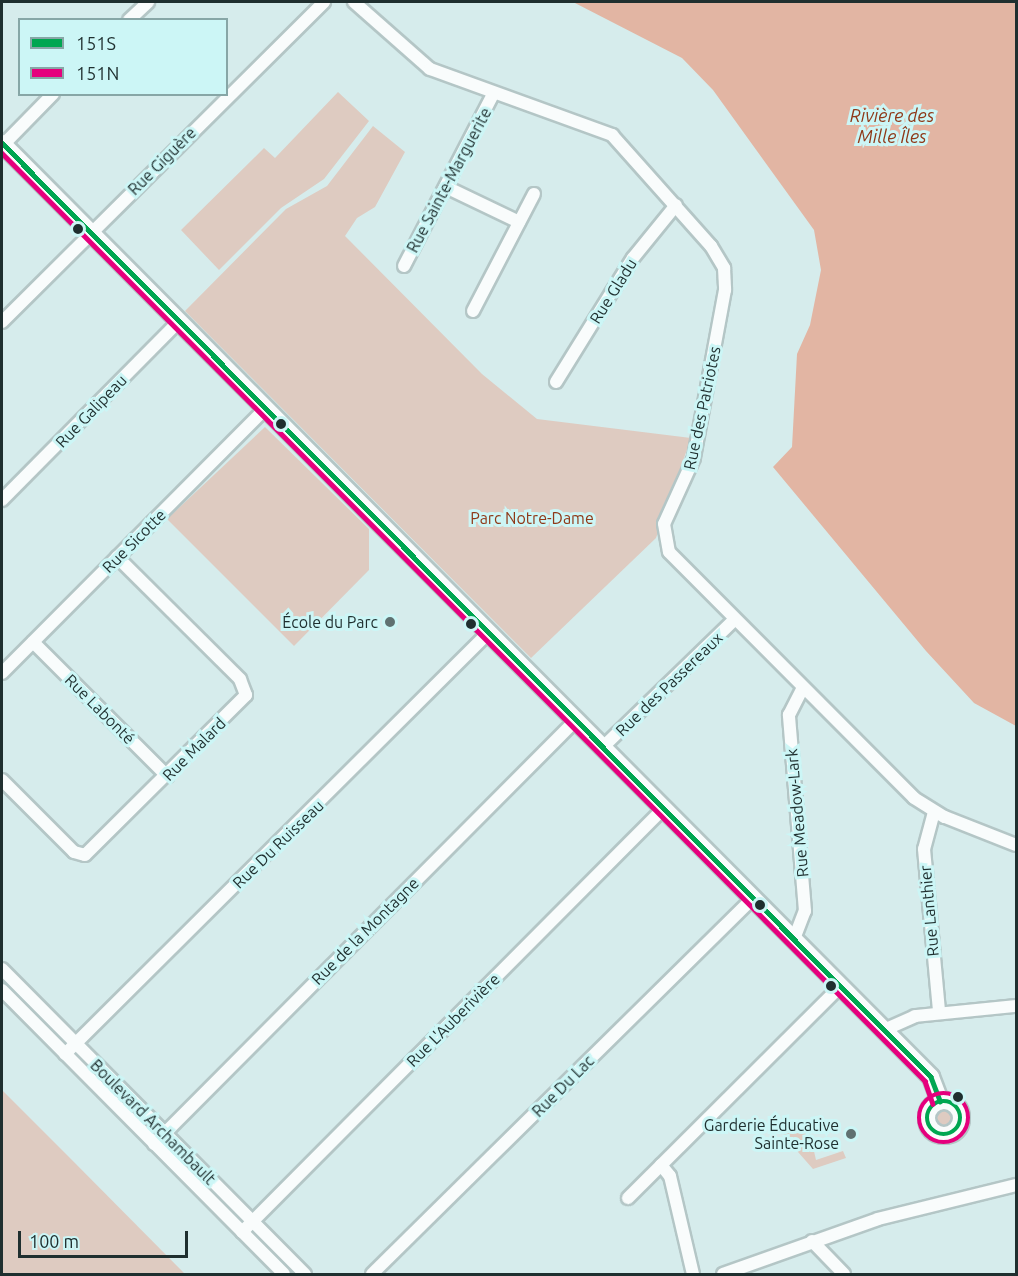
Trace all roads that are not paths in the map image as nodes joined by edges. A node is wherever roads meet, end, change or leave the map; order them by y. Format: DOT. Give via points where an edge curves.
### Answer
graph roads {
  1 [pos="148,2"];
  2 [pos="324,2"];
  3 [pos="354,2"];
  4 [pos="131,18"];
  5 [pos="493,94"];
  6 [pos="51,96"];
  7 [pos="2,144"];
  8 [pos="446,187"];
  9 [pos="534,194"];
  10 [pos="676,205"];
  11 [pos="519,222"];
  12 [pos="90,232"];
  13 [pos="404,266"];
  14 [pos="473,311"];
  15 [pos="179,321"];
  16 [pos="2,322"];
  17 [pos="556,382"];
  18 [pos="266,408"];
  19 [pos="2,500"];
  20 [pos="117,557"];
  21 [pos="734,620"];
  22 [pos="489,632"];
  23 [pos="33,642"];
  24 [pos="2,673"];
  25 [pos="803,688"];
  26 [pos="576,720"];
  27 [pos="603,747"];
  28 [pos="167,776"];
  29 [pos="2,780"];
  30 [pos="664,808"];
  31 [pos="934,812"];
  32 [pos="1017,845"];
  33 [pos="753,898"];
  34 [pos="794,939"];
  35 [pos="2,969"];
  36 [pos="841,986"];
  37 [pos="2,990"];
  38 [pos="1017,1006"];
  39 [pos="939,1012"];
  40 [pos="884,1030"];
  41 [pos="75,1044"];
  42 [pos="65,1054"];
  43 [pos="940,1101"];
  44 [pos="165,1133"];
  45 [pos="154,1144"];
  46 [pos="661,1165"];
  47 [pos="1017,1185"];
  48 [pos="628,1198"];
  49 [pos="253,1221"];
  50 [pos="242,1232"];
  51 [pos="812,1241"];
  52 [pos="284,1275"];
  53 [pos="305,1275"];
  54 [pos="372,1275"];
  55 [pos="693,1275"];
  56 [pos="723,1275"];
  57 [pos="844,1275"];
  1 -- 4 [label="street"];
  2 -- 12 [label="street, Rue Giguère"];
  3 -- 5 [label="street, Rue des Patriotes" via="420,64"];
  5 -- 8 [label="street, Rue Sainte-Marguerite"];
  5 -- 10 [label="street, Rue des Patriotes" via="610,134"];
  6 -- 7 [label="street"];
  7 -- 12 [label="street"];
  8 -- 11 [label="street"];
  8 -- 13 [label="street, Rue Sainte-Marguerite"];
  9 -- 11 [label="street"];
  10 -- 17 [label="street, Rue Gladu" via="637,252"];
  10 -- 21 [label="street, Rue des Patriotes" via="717,253 725,290 694,458 666,518 664,537 677,563"];
  11 -- 14 [label="street"];
  12 -- 15 [label="street"];
  12 -- 16 [label="street, Rue Giguère"];
  15 -- 18 [label="street"];
  15 -- 19 [label="street, Rue Galipeau"];
  18 -- 20 [label="street, Rue Sicotte"];
  18 -- 22 [label="street"];
  20 -- 23 [label="street, Rue Sicotte"];
  20 -- 28 [label="street, Rue Malard" via="246,690 236,709"];
  21 -- 25 [label="street, Rue des Patriotes"];
  21 -- 27 [label="street, Rue des Passereaux"];
  22 -- 26 [label="street"];
  22 -- 41 [label="street, Rue Du Ruisseau"];
  23 -- 24 [label="street, Rue Sicotte"];
  23 -- 28 [label="street, Rue Labonté"];
  25 -- 31 [label="street, Rue des Patriotes"];
  25 -- 34 [label="street, Rue Meadow-Lark" via="789,715 805,911"];
  26 -- 27 [label="street"];
  26 -- 44 [label="street, Rue de la Montagne"];
  27 -- 30 [label="street"];
  28 -- 29 [label="street, Rue Malard" via="97,848 82,855"];
  30 -- 33 [label="street"];
  30 -- 49 [label="street, Rue L'Auberivière"];
  31 -- 32 [label="street, Rue des Patriotes"];
  31 -- 39 [label="street, Rue Lanthier" via="924,849"];
  33 -- 34 [label="street"];
  33 -- 54 [label="street, Rue Du Lac"];
  34 -- 36 [label="street"];
  35 -- 41 [label="street, Boulevard Archambault"];
  36 -- 40 [label="street"];
  36 -- 46 [label="street"];
  37 -- 42 [label="street, Boulevard Archambault"];
  38 -- 39 [label="street"];
  39 -- 40 [label="street"];
  40 -- 43 [label="street" via="934,1080"];
  41 -- 42 [label="street, Rue Du Ruisseau"];
  41 -- 44 [label="street, Boulevard Archambault"];
  42 -- 45 [label="street, Boulevard Archambault"];
  44 -- 45 [label="street, Rue de la Montagne"];
  44 -- 49 [label="street, Boulevard Archambault"];
  45 -- 50 [label="street, Boulevard Archambault"];
  46 -- 48 [label="street"];
  46 -- 55 [label="street" via="670,1176"];
  47 -- 51 [label="street"];
  49 -- 50 [label="street, Rue L'Auberivière"];
  49 -- 53 [label="street, Boulevard Archambault"];
  50 -- 52 [label="street, Boulevard Archambault"];
  51 -- 56 [label="street"];
  51 -- 57 [label="street"];
}
